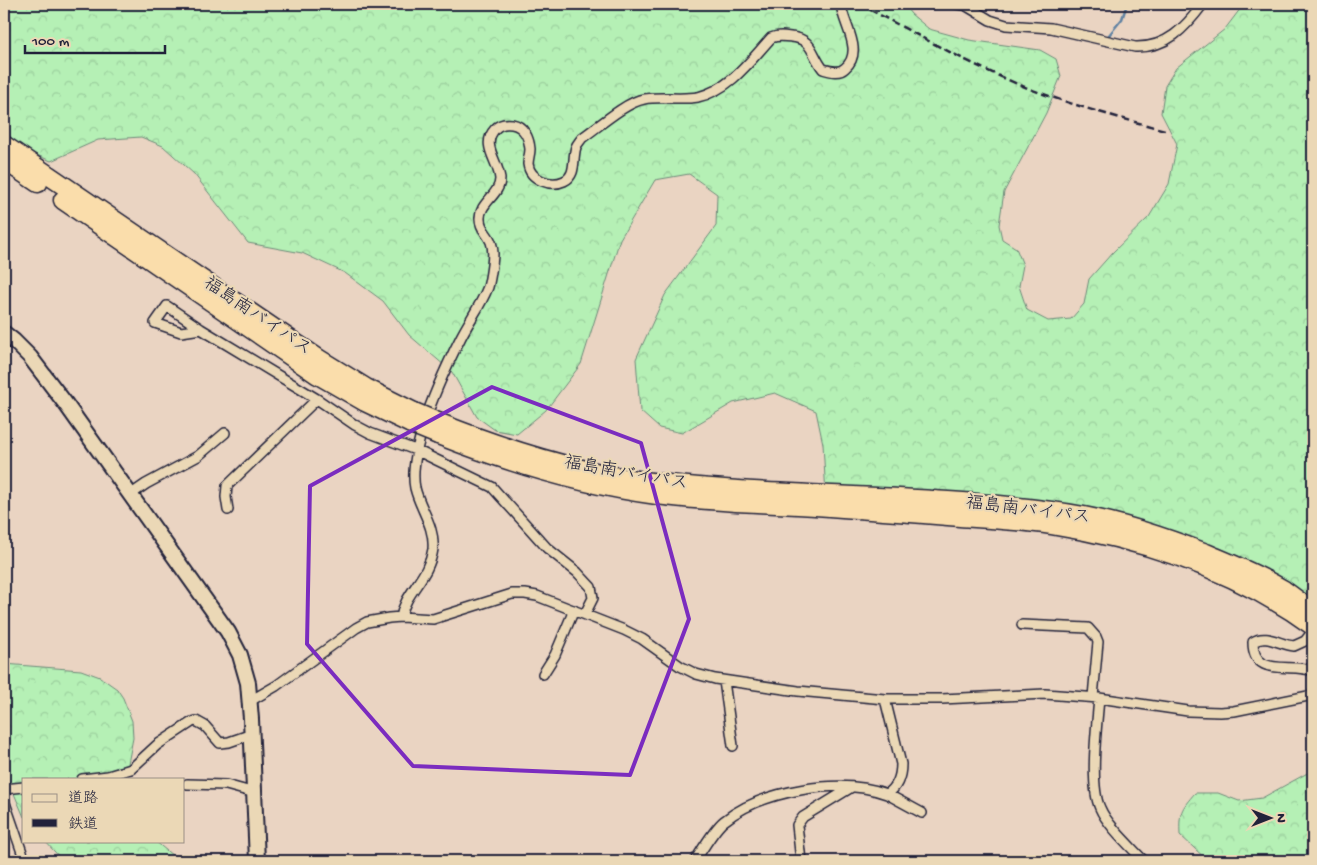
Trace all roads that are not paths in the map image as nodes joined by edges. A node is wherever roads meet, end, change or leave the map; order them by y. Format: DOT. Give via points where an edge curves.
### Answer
graph roads {
  1 [pos="841,4"];
  2 [pos="957,4"];
  3 [pos="1203,4"];
  4 [pos="4,145"];
  5 [pos="4,160"];
  6 [pos="201,329"];
  7 [pos="4,333"];
  8 [pos="317,399"];
  9 [pos="413,418"];
  10 [pos="439,429"];
  11 [pos="225,434"];
  12 [pos="418,451"];
  13 [pos="130,495"];
  14 [pos="228,510"];
  15 [pos="574,610"];
  16 [pos="1313,612"];
  17 [pos="585,614"];
  18 [pos="401,617"];
  19 [pos="1022,625"];
  20 [pos="1313,626"];
  21 [pos="1313,631"];
  22 [pos="1313,671"];
  23 [pos="543,674"];
  24 [pos="724,680"];
  25 [pos="1313,695"];
  26 [pos="1096,698"];
  27 [pos="885,699"];
  28 [pos="250,701"];
  29 [pos="252,734"];
  30 [pos="732,746"];
  31 [pos="91,778"];
  32 [pos="187,784"];
  33 [pos="852,787"];
  34 [pos="22,788"];
  35 [pos="4,789"];
  36 [pos="255,793"];
  37 [pos="887,794"];
  38 [pos="4,800"];
  39 [pos="922,813"];
  40 [pos="8,826"];
  41 [pos="25,861"];
  42 [pos="257,861"];
  43 [pos="695,861"];
  44 [pos="801,861"];
  45 [pos="1144,861"];
  1 -- 12 [label="street" via="853,47 850,63 842,70 823,69 807,42 800,38 771,38 744,69 723,86 698,96 643,99 582,138 576,145 571,174 565,181 554,184 534,176 528,166 530,150 527,135 519,127 501,124 495,129 490,136 490,152 500,180 480,213 482,228 493,254 488,287 442,378 424,424"];
  2 -- 3 [label="street" via="1006,25 1051,28 1135,48 1149,48 1167,41"];
  4 -- 9 [label="highway, 福島南バイパス" via="319,359"];
  5 -- 9 [label="highway, 福島南バイパス" via="318,375 365,402"];
  6 -- 8 [label="street"];
  7 -- 13 [label="street" via="30,358"];
  8 -- 12 [label="street" via="362,429"];
  8 -- 14 [label="street" via="227,486"];
  9 -- 10 [label="highway, 福島南バイパス, bridge"];
  10 -- 16 [label="highway, 福島南バイパス" via="570,466 658,482 988,504 1085,516 1158,536 1247,570 1282,589"];
  10 -- 20 [label="highway, 福島南バイパス" via="486,454 534,470 620,490 724,501 1050,525 1128,540 1251,587"];
  11 -- 13 [label="street" via="198,456"];
  12 -- 17 [label="street" via="492,487 547,548 591,587 593,598"];
  12 -- 18 [label="street" via="415,486 429,521 433,547 430,564"];
  13 -- 28 [label="street" via="228,632 244,667"];
  15 -- 17 [label="street"];
  15 -- 18 [label="street" via="536,596 520,594 433,619"];
  15 -- 23 [label="street" via="555,655"];
  17 -- 24 [label="street" via="633,634 687,670"];
  18 -- 28 [label="street" via="361,624"];
  19 -- 26 [label="street" via="1088,628 1098,642"];
  21 -- 22 [label="street" via="1305,641 1294,646 1259,638 1253,642 1253,651 1256,658 1268,665"];
  24 -- 27 [label="street"];
  24 -- 30 [label="street"];
  25 -- 26 [label="street" via="1220,712 1188,711"];
  26 -- 27 [label="street" via="1045,694"];
  26 -- 45 [label="street" via="1097,801 1105,818"];
  27 -- 37 [label="street" via="902,764 897,783"];
  28 -- 29 [label="street"];
  29 -- 31 [label="street" via="220,743 205,726 192,722 156,745 131,769"];
  29 -- 36 [label="street"];
  32 -- 36 [label="street" via="226,785"];
  33 -- 37 [label="street"];
  33 -- 43 [label="street" via="792,791 737,812 722,822"];
  33 -- 44 [label="street" via="802,817 797,826"];
  34 -- 35 [label="street"];
  36 -- 42 [label="street"];
  37 -- 39 [label="street"];
  38 -- 40 [label="street"];
  40 -- 41 [label="street"];
}
